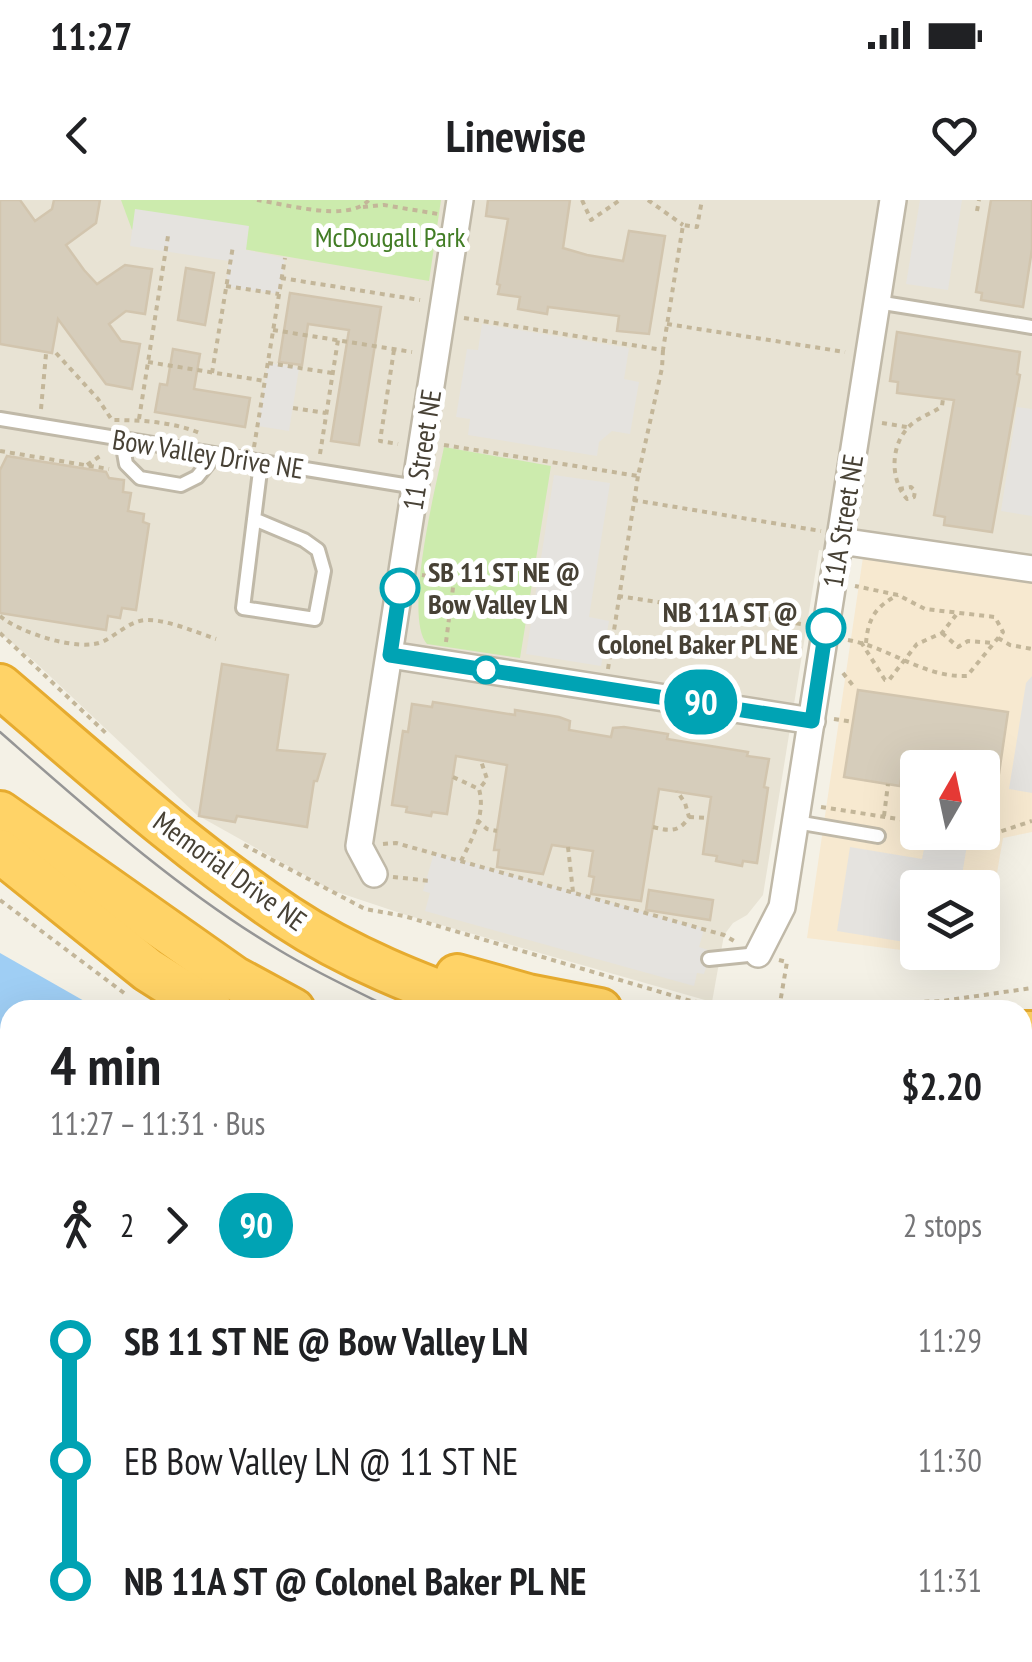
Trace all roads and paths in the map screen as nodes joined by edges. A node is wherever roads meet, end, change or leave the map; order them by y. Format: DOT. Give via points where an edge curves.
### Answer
graph roads {
  1 [pos="257,200"];
  2 [pos="370,200"];
  3 [pos="582,200"];
  4 [pos="620,200"];
  5 [pos="648,200"];
  6 [pos="702,200"];
  7 [pos="894,200"];
  8 [pos="979,200"];
  9 [pos="292,203"];
  10 [pos="363,207"];
  11 [pos="459,209"];
  12 [pos="978,211"];
  13 [pos="683,224"];
  14 [pos="168,236"];
  15 [pos="232,246"];
  16 [pos="284,258"];
  17 [pos="281,278"];
  18 [pos="226,286"];
  19 [pos="279,294"];
  20 [pos="878,302"];
  21 [pos="443,309"];
  22 [pos="667,324"];
  23 [pos="1032,327"];
  24 [pos="273,330"];
  25 [pos="338,340"];
  26 [pos="394,349"];
  27 [pos="662,350"];
  28 [pos="46,354"];
  29 [pos="56,354"];
  30 [pos="436,356"];
  31 [pos="869,356"];
  32 [pos="148,362"];
  33 [pos="268,363"];
  34 [pos="212,373"];
  35 [pos="333,373"];
  36 [pos="265,382"];
  37 [pos="944,400"];
  38 [pos="293,408"];
  39 [pos="326,413"];
  40 [pos="0,419"];
  41 [pos="138,420"];
  42 [pos="872,421"];
  43 [pos="40,426"];
  44 [pos="909,428"];
  45 [pos="206,436"];
  46 [pos="380,441"];
  47 [pos="128,442"];
  48 [pos="423,442"];
  49 [pos="239,446"];
  50 [pos="0,451"];
  51 [pos="215,456"];
  52 [pos="256,458"];
  53 [pos="114,470"];
  54 [pos="317,472"];
  55 [pos="638,476"];
  56 [pos="416,487"];
  57 [pos="899,489"];
  58 [pos="633,500"];
  59 [pos="254,519"];
  60 [pos="840,538"];
  61 [pos="1032,570"];
  62 [pos="470,582"];
  63 [pos="845,584"];
  64 [pos="898,595"];
  65 [pos="618,596"];
  66 [pos="957,613"];
  67 [pos="0,616"];
  68 [pos="832,633"];
  69 [pos="942,633"];
  70 [pos="216,639"];
  71 [pos="996,640"];
  72 [pos="863,643"];
  73 [pos="445,647"];
  74 [pos="1032,649"];
  75 [pos="390,655"];
  76 [pos="903,660"];
  77 [pos="834,661"];
  78 [pos="0,686"];
  79 [pos="605,688"];
  80 [pos="855,688"];
  81 [pos="818,719"];
  82 [pos="853,722"];
  83 [pos="481,760"];
  84 [pos="453,776"];
  85 [pos="888,784"];
  86 [pos="479,789"];
  87 [pos="677,792"];
  88 [pos="0,814"];
  89 [pos="804,814"];
  90 [pos="884,816"];
  91 [pos="689,817"];
  92 [pos="708,818"];
  93 [pos="900,819"];
  94 [pos="477,820"];
  95 [pos="1032,822"];
  96 [pos="653,827"];
  97 [pos="497,830"];
  98 [pos="1000,832"];
  99 [pos="878,836"];
  100 [pos="359,846"];
  101 [pos="568,847"];
  102 [pos="0,851"];
  103 [pos="461,861"];
  104 [pos="374,874"];
  105 [pos="573,893"];
  106 [pos="0,900"];
  107 [pos="758,954"];
  108 [pos="709,960"];
  109 [pos="378,967"];
  110 [pos="1032,988"];
  111 [pos="135,1000"];
  112 [pos="195,1000"];
  113 [pos="275,1000"];
  114 [pos="463,1000"];
  115 [pos="549,1000"];
  116 [pos="780,1000"];
  117 [pos="949,1000"];
  1 -- 9 [label="path"];
  2 -- 10 [label="path"];
  3 -- 4 [label="path" via="592,220"];
  5 -- 13 [label="path"];
  6 -- 13 [label="path" via="698,227"];
  7 -- 20 [label="street, 11A Street NE"];
  8 -- 12 [label="path"];
  9 -- 10 [label="path" via="333,212"];
  10 -- 11 [label="path"];
  11 -- 21 [label="street, 11 Street NE"];
  13 -- 22 [label="path"];
  14 -- 32 [label="path"];
  15 -- 18 [label="path"];
  16 -- 17 [label="path"];
  17 -- 19 [label="path"];
  17 -- 21 [label="path"];
  18 -- 19 [label="path"];
  18 -- 34 [label="path"];
  19 -- 24 [label="path"];
  20 -- 23 [label="lane"];
  20 -- 31 [label="street, 11A Street NE"];
  21 -- 27 [label="path"];
  21 -- 30 [label="street, 11 Street NE"];
  22 -- 27 [label="path"];
  22 -- 31 [label="path"];
  24 -- 25 [label="path"];
  24 -- 33 [label="path"];
  25 -- 26 [label="path"];
  25 -- 35 [label="path"];
  26 -- 30 [label="path"];
  26 -- 46 [label="path"];
  27 -- 55 [label="path"];
  28 -- 43 [label="path"];
  29 -- 41 [label="path" via="112,420"];
  30 -- 48 [label="street, 11 Street NE"];
  31 -- 60 [label="street, 11A Street NE"];
  32 -- 34 [label="path"];
  32 -- 41 [label="path"];
  33 -- 35 [label="path"];
  33 -- 36 [label="path"];
  34 -- 36 [label="path"];
  35 -- 39 [label="path"];
  36 -- 52 [label="path"];
  37 -- 44 [label="path"];
  38 -- 39 [label="path"];
  39 -- 54 [label="path"];
  40 -- 43 [label="lane, Bow Valley Drive NE"];
  41 -- 45 [label="path"];
  41 -- 47 [label="path"];
  42 -- 44 [label="path"];
  43 -- 47 [label="lane, Bow Valley Drive NE"];
  44 -- 57 [label="path" via="892,468"];
  47 -- 51 [label="lane, Bow Valley Drive NE"];
  47 -- 51 [label="lane" via="126,464 140,478 181,485"];
  48 -- 55 [label="path"];
  48 -- 56 [label="street, 11 Street NE"];
  49 -- 52 [label="path"];
  50 -- 53 [label="path"];
  51 -- 52 [label="lane, Bow Valley Drive NE"];
  52 -- 54 [label="lane, Bow Valley Drive NE"];
  52 -- 59 [label="lane"];
  54 -- 56 [label="lane, Bow Valley Drive NE"];
  55 -- 58 [label="path"];
  56 -- 75 [label="street, 11 Street NE"];
  58 -- 60 [label="path"];
  58 -- 65 [label="path"];
  59 -- 59 [label="lane" via="242,608 315,620 324,571 318,550"];
  60 -- 61 [label="street"];
  60 -- 68 [label="street, 11A Street NE"];
  62 -- 73 [label="path" via="420,574 454,580"];
  63 -- 64 [label="path"];
  64 -- 66 [label="path" via="925,610"];
  64 -- 72 [label="path" via="880,604"];
  65 -- 68 [label="path"];
  65 -- 79 [label="path"];
  66 -- 69 [label="path"];
  66 -- 71 [label="path" via="995,618 1003,632"];
  67 -- 70 [label="path" via="27,633 83,646 147,620"];
  68 -- 72 [label="path"];
  68 -- 81 [label="street, 11A Street NE"];
  69 -- 71 [label="path" via="958,647"];
  69 -- 76 [label="path" via="917,644"];
  71 -- 74 [label="path"];
  71 -- 76 [label="path" via="967,676"];
  72 -- 76 [label="path"];
  72 -- 76 [label="path" via="885,680"];
  75 -- 79 [label="street"];
  75 -- 100 [label="street, 11 Street NE"];
  77 -- 80 [label="path"];
  78 -- 109 [label="highway, Memorial Drive NE" via="190,847 289,919"];
  79 -- 81 [label="street"];
  81 -- 82 [label="path"];
  81 -- 89 [label="street, 11A Street NE"];
  83 -- 86 [label="path" via="488,775"];
  84 -- 86 [label="path"];
  85 -- 90 [label="path"];
  86 -- 94 [label="path"];
  87 -- 91 [label="path"];
  88 -- 113 [label="highway"];
  89 -- 90 [label="path"];
  89 -- 99 [label="lane"];
  89 -- 107 [label="street, 11A Street NE" via="782,907"];
  90 -- 93 [label="path"];
  91 -- 92 [label="path"];
  91 -- 96 [label="path" via="678,830"];
  94 -- 97 [label="path"];
  94 -- 103 [label="path"];
  95 -- 98 [label="path"];
  100 -- 103 [label="path" via="396,843"];
  100 -- 104 [label="street"];
  101 -- 105 [label="path"];
  102 -- 112 [label="highway"];
  103 -- 105 [label="path"];
  105 -- 107 [label="path" via="724,935"];
  106 -- 111 [label="path"];
  107 -- 108 [label="lane"];
  107 -- 116 [label="path" via="786,962"];
  109 -- 114 [label="highway, Memorial Drive NE"];
  109 -- 115 [label="highway" via="421,966"];
  110 -- 117 [label="path"];
}
